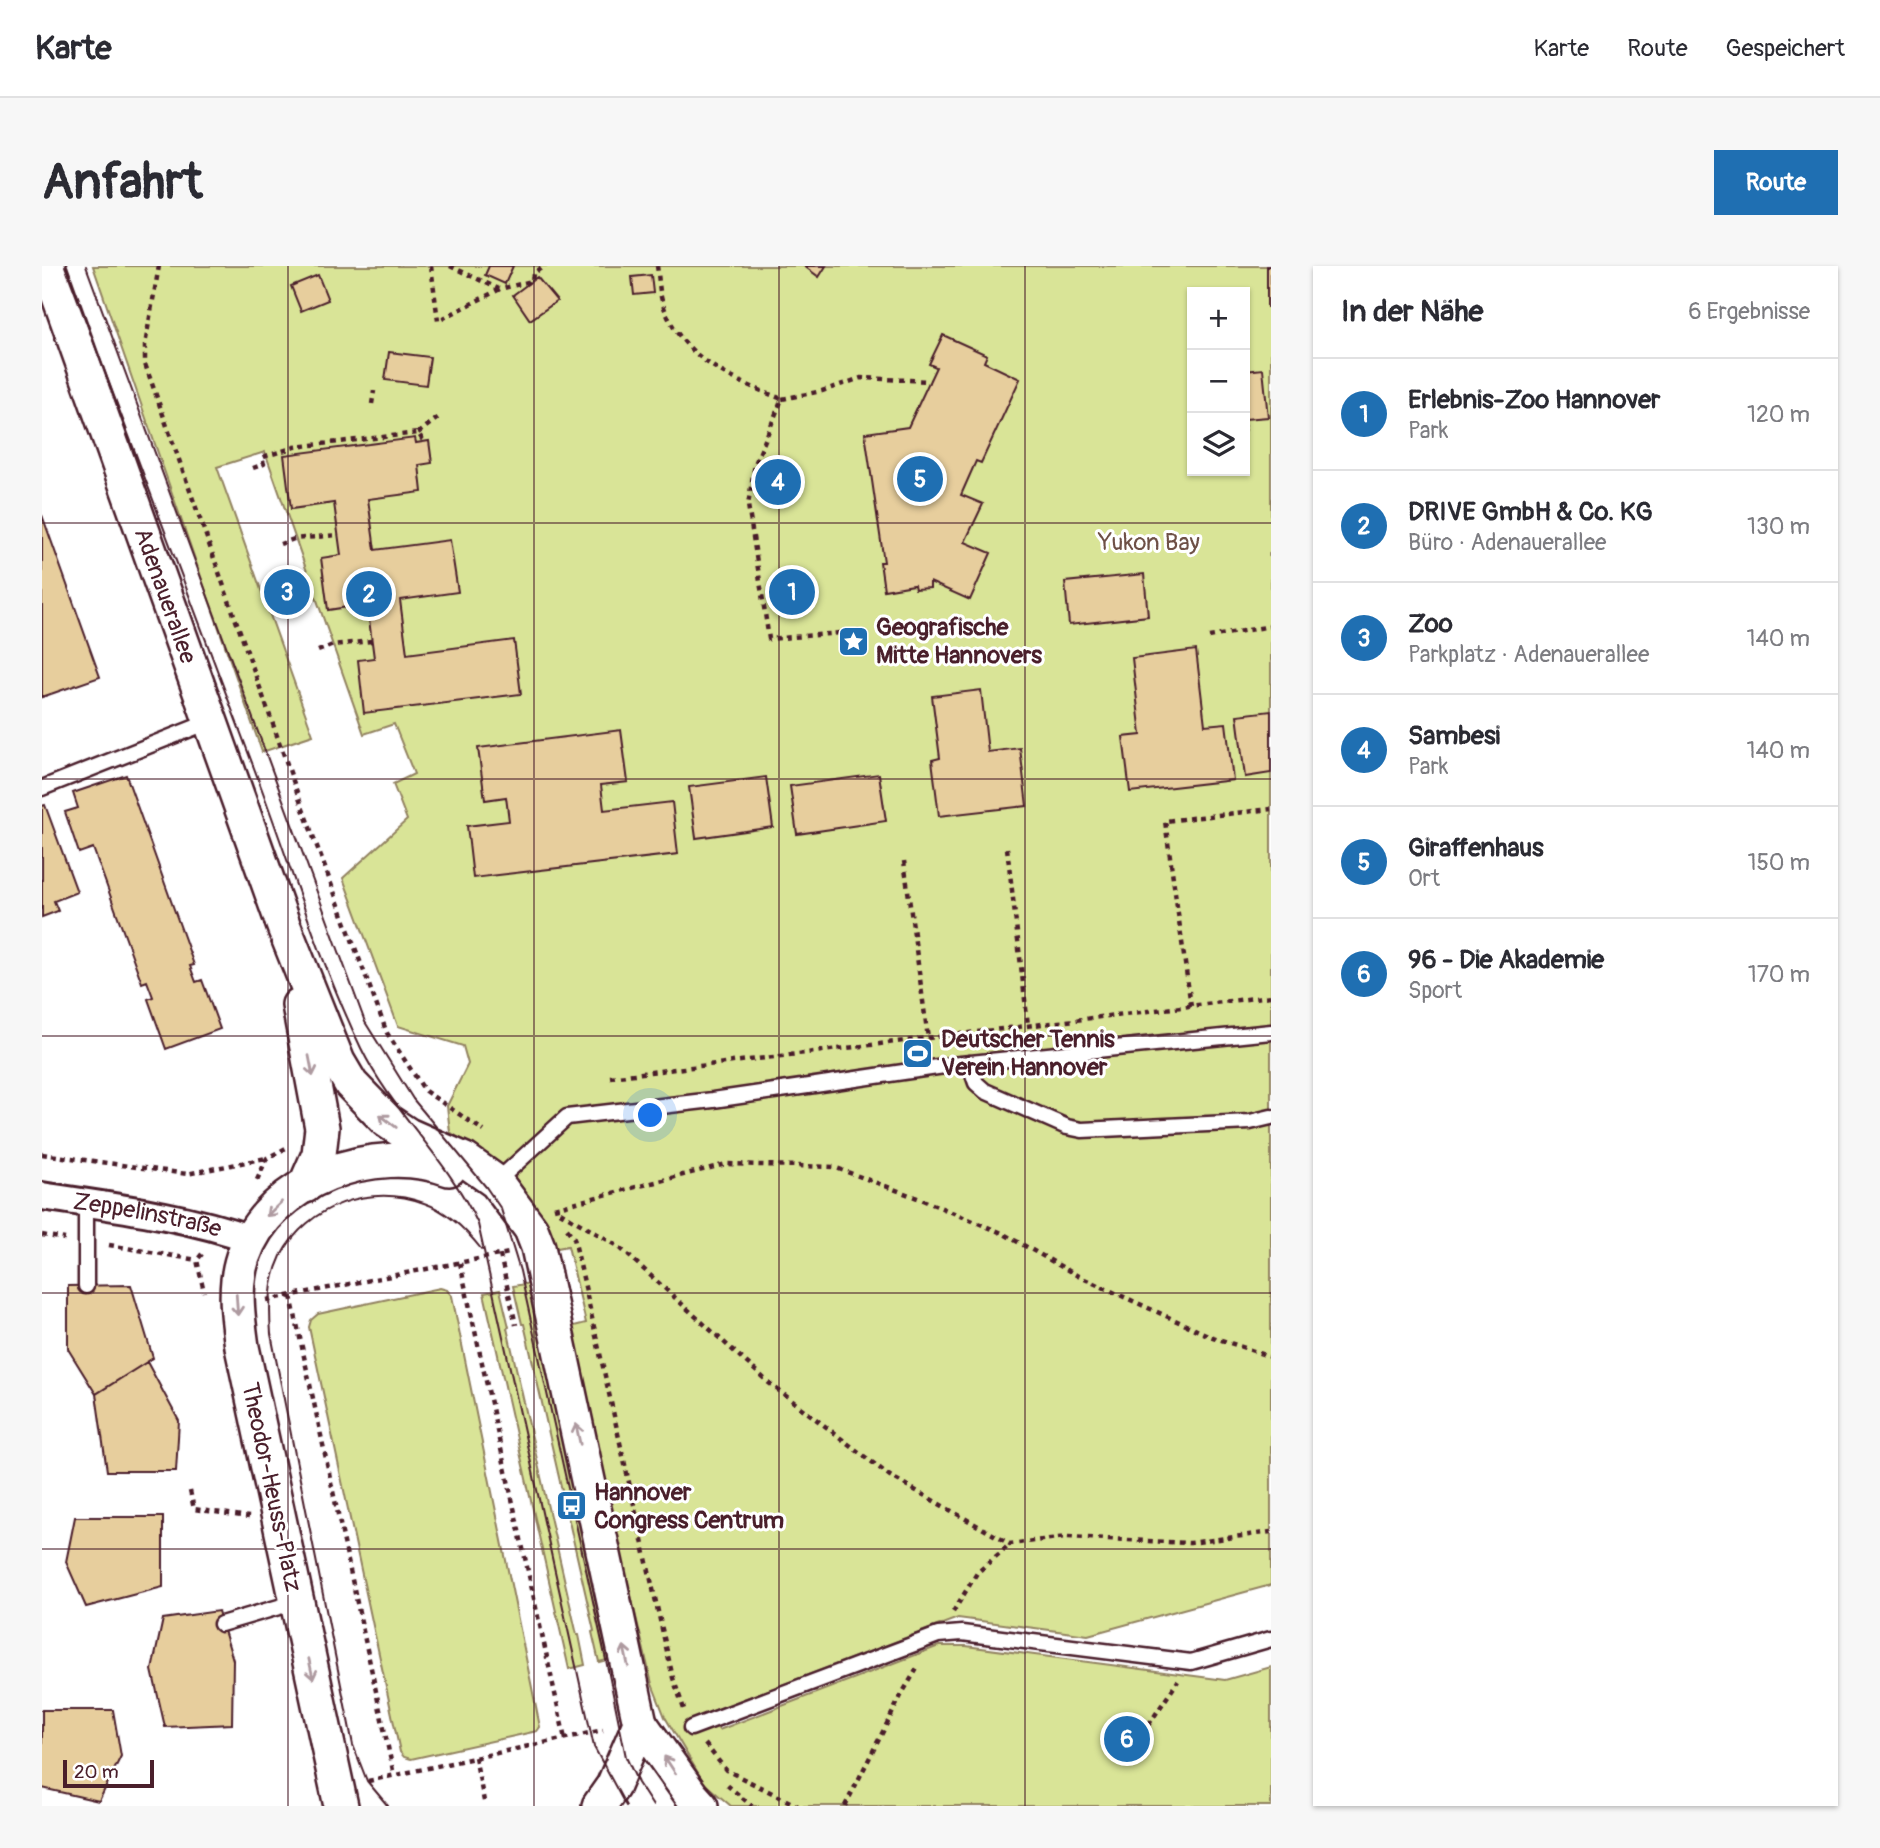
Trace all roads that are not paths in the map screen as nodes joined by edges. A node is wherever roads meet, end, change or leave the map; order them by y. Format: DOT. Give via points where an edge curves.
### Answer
graph roads {
  1 [pos="47,266"];
  2 [pos="212,720"];
  3 [pos="42,788"];
  4 [pos="284,927"];
  5 [pos="1271,1032"];
  6 [pos="969,1063"];
  7 [pos="1271,1117"];
  8 [pos="496,1182"];
  9 [pos="304,1185"];
  10 [pos="42,1196"];
  11 [pos="86,1203"];
  12 [pos="540,1207"];
  13 [pos="251,1239"];
  14 [pos="86,1286"];
  15 [pos="296,1602"];
  16 [pos="221,1624"];
  17 [pos="1271,1639"];
  18 [pos="640,1723"];
  19 [pos="691,1728"];
  20 [pos="342,1800"];
  21 [pos="599,1806"];
  22 [pos="701,1806"];
  1 -- 2 [label="street, Adenauerallee"];
  2 -- 3 [label="lane"];
  2 -- 4 [label="street, Adenauerallee"];
  8 -- 4 [label="street, Theodor-Heuss-Platz, one-way" via="465,1160 387,1121 351,1084"];
  4 -- 9 [label="street, Theodor-Heuss-Platz, one-way" via="322,1128 314,1170"];
  5 -- 6 [label="lane"];
  6 -- 7 [label="lane" via="976,1083 985,1091 1082,1130 1250,1122"];
  6 -- 8 [label="lane" via="567,1117"];
  8 -- 12 [label="street, Theodor-Heuss-Platz"];
  9 -- 12 [label="street, Theodor-Heuss-Platz" via="354,1165 408,1160 445,1167 477,1180 510,1203"];
  9 -- 13 [label="street, Theodor-Heuss-Platz, one-way" via="273,1209"];
  10 -- 11 [label="street, Zeppelinstraße"];
  11 -- 13 [label="street, Zeppelinstraße" via="170,1215"];
  11 -- 14 [label="lane"];
  18 -- 12 [label="street, Theodor-Heuss-Platz, one-way" via="531,1229"];
  13 -- 15 [label="street, Theodor-Heuss-Platz, one-way" via="239,1273 237,1309"];
  15 -- 16 [label="lane"];
  15 -- 20 [label="street, Theodor-Heuss-Platz, one-way"];
  17 -- 19 [label="lane" via="1191,1662 962,1633 939,1635"];
  18 -- 21 [label="street" via="613,1786"];
  22 -- 18 [label="street, one-way"];
}
